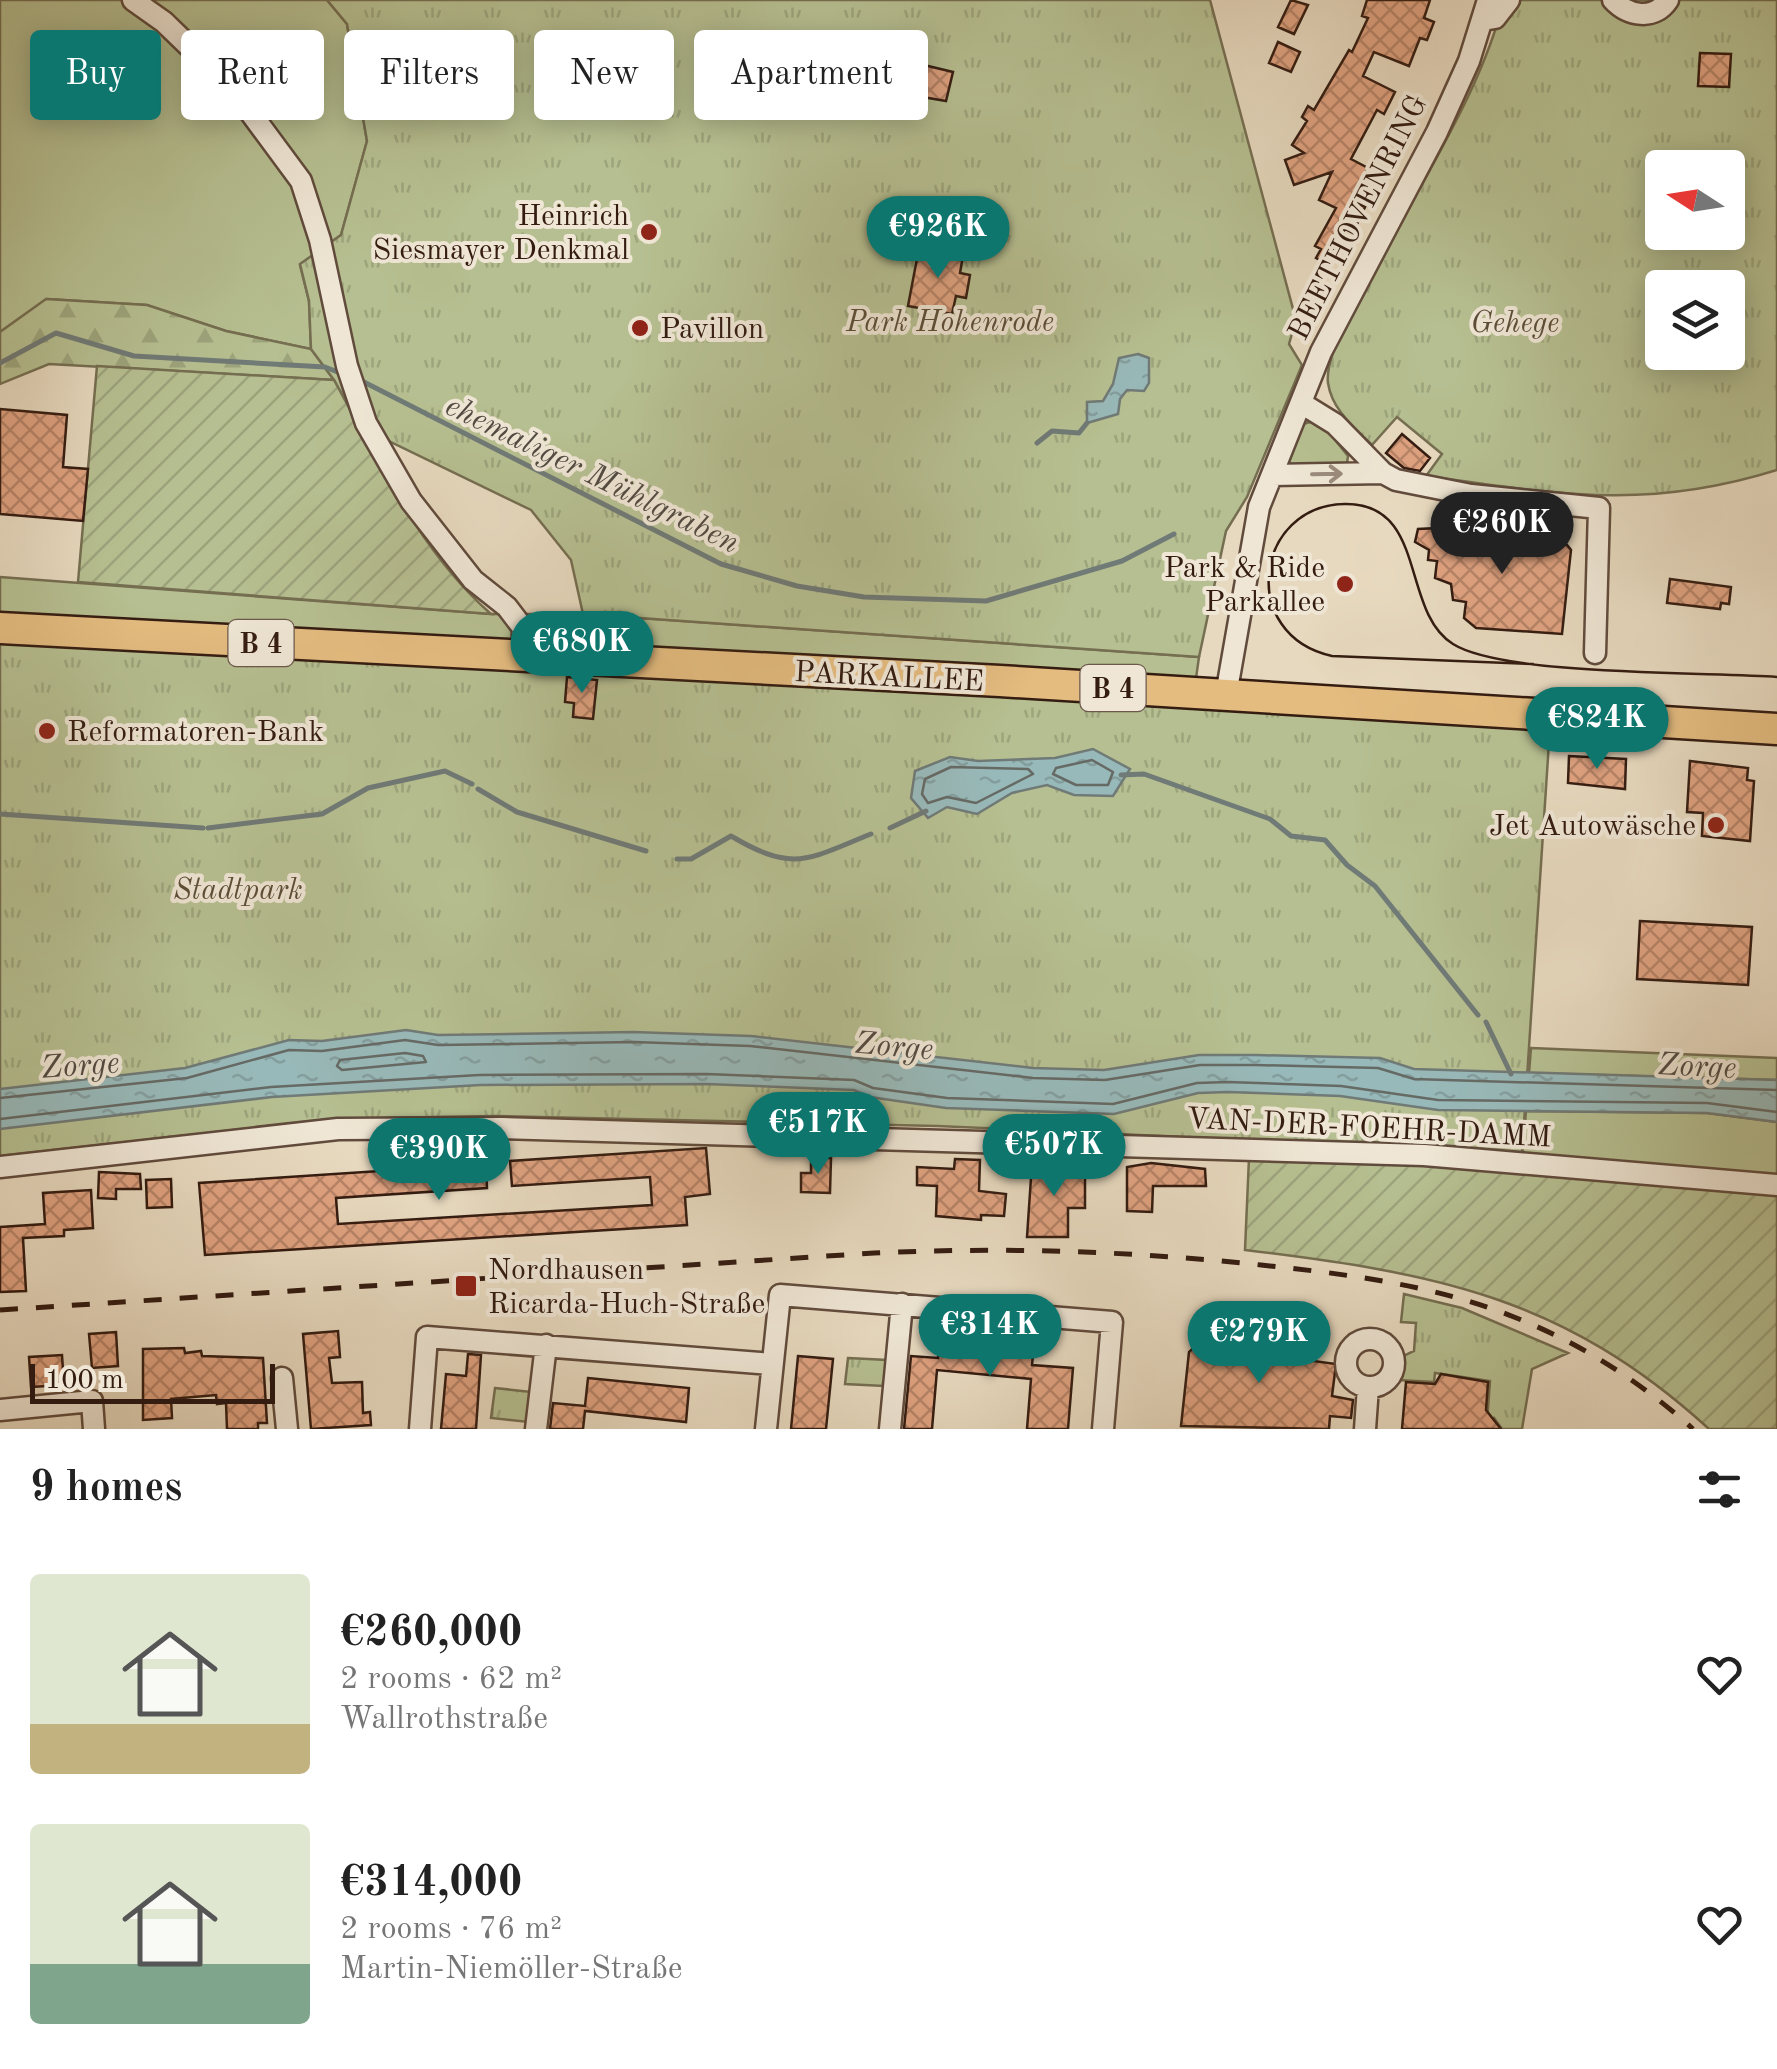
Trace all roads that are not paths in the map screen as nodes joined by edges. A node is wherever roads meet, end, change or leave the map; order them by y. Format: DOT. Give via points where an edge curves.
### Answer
graph roads {
  1 [pos="133,0"];
  2 [pos="1509,0"];
  3 [pos="1613,0"];
  4 [pos="1668,0"];
  5 [pos="1486,10"];
  6 [pos="1301,403"];
  7 [pos="1383,473"];
  8 [pos="1272,475"];
  9 [pos="0,628"];
  10 [pos="1595,654"];
  11 [pos="522,658"];
  12 [pos="1226,695"];
  13 [pos="1777,729"];
  14 [pos="0,1167"];
  15 [pos="1777,1184"];
  16 [pos="902,1304"];
  17 [pos="546,1345"];
  18 [pos="772,1364"];
  19 [pos="282,1378"];
  20 [pos="1368,1387"];
  21 [pos="0,1410"];
  22 [pos="94,1429"];
  23 [pos="287,1429"];
  24 [pos="420,1429"];
  25 [pos="536,1429"];
  26 [pos="766,1429"];
  27 [pos="890,1429"];
  28 [pos="1103,1429"];
  29 [pos="1365,1429"];
  1 -- 11 [label="street" via="232,88 301,180 366,423 411,501 474,580 523,628"];
  2 -- 5 [label="street" via="1495,18"];
  3 -- 4 [label="street" via="1631,14 1648,14"];
  5 -- 6 [label="street, BEETHOVENRING" via="1437,132 1350,289"];
  6 -- 7 [label="street" via="1334,424"];
  6 -- 8 [label="street, BEETHOVENRING"];
  8 -- 7 [label="street, one-way"];
  7 -- 10 [label="street" via="1471,495 1599,508"];
  8 -- 12 [label="street, BEETHOVENRING" via="1254,533"];
  9 -- 11 [label="main road, PARKALLEE / B 4"];
  11 -- 12 [label="main road, PARKALLEE / B 4"];
  12 -- 13 [label="main road, PARKALLEE / B 4"];
  14 -- 15 [label="street, VAN-DER-FOEHR-DAMM" via="338,1129 501,1128 1424,1155"];
  16 -- 18 [label="street" via="780,1295"];
  16 -- 27 [label="street"];
  16 -- 28 [label="street" via="1112,1322"];
  17 -- 18 [label="street"];
  17 -- 24 [label="street" via="427,1337"];
  17 -- 25 [label="street"];
  18 -- 26 [label="street"];
  19 -- 23 [label="street"];
  20 -- 29 [label="street"];
  21 -- 22 [label="street" via="92,1401"];
}
